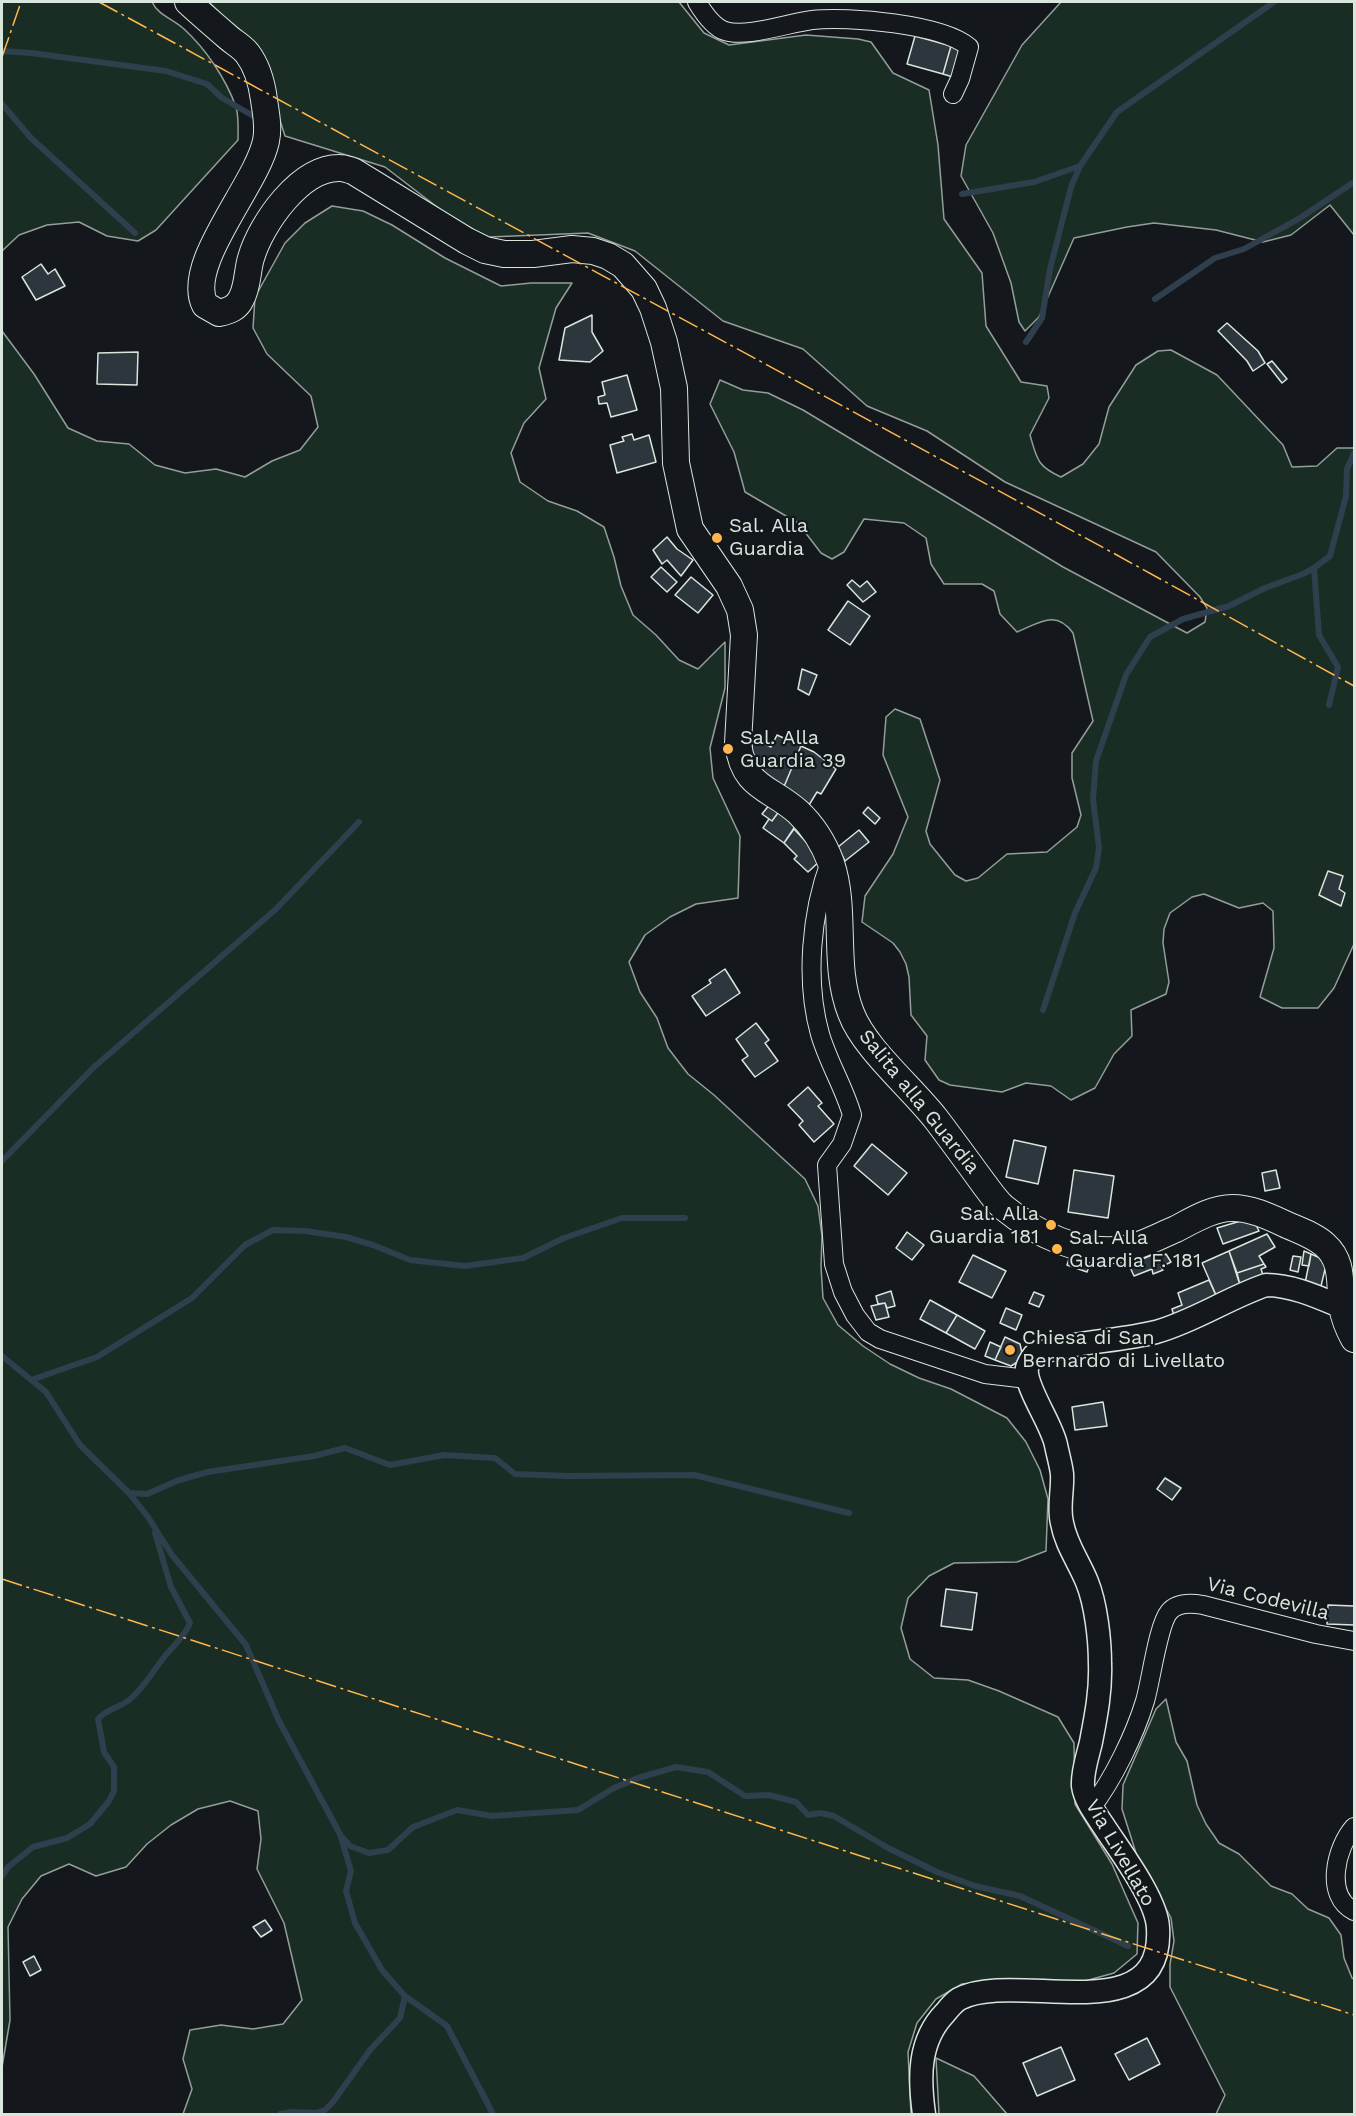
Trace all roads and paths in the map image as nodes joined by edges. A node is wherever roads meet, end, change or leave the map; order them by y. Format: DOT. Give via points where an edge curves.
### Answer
graph roads {
  1 [pos="188,2"];
  2 [pos="697,2"];
  3 [pos="953,94"];
  4 [pos="830,862"];
  5 [pos="1342,1307"];
  6 [pos="1354,1339"];
  7 [pos="1027,1379"];
  8 [pos="1354,1641"];
  9 [pos="1091,1808"];
  10 [pos="1354,1827"];
  11 [pos="1353,1911"];
  12 [pos="924,2115"];
  1 -- 4 [label="main road, Salita alla Guardia" via="246,52 256,69 268,125 262,155 201,279 201,297 211,310 219,313 237,306 260,235 286,198 321,171 340,168 353,171 485,250 504,254 593,251 623,265 644,289 664,342 674,388 675,463 690,529 729,586 740,610 744,635 740,761 758,784 811,825"];
  2 -- 3 [label="street" via="712,22 726,32 752,32 837,19 913,26 960,40 969,47"];
  4 -- 5 [label="main road, Salita alla Guardia" via="837,889 843,990 851,1015 865,1039 926,1106 1001,1206 1048,1237 1101,1250 1125,1249 1149,1241 1211,1212 1248,1209 1325,1244 1337,1260"];
  4 -- 7 [label="street" via="820,893 812,958 814,1009 820,1034 852,1115 842,1144 827,1165 834,1264 843,1292 868,1332 880,1339 985,1374"];
  5 -- 6 [label="main road, Salita alla Guardia"];
  5 -- 7 [label="street" via="1315,1296 1266,1285 1155,1332 1034,1355 1027,1367"];
  7 -- 9 [label="street, Via Livellato" via="1054,1434 1062,1474 1061,1523 1089,1585 1095,1617 1100,1664 1098,1709 1083,1785"];
  8 -- 9 [label="street, Via Codevilla" via="1203,1605 1173,1608 1164,1620 1137,1723"];
  9 -- 12 [label="street, Via Livellato" via="1145,1888 1158,1924 1152,1966 1133,1983 1120,1987 1076,1992 999,1991 975,1993 958,2000 927,2038 921,2076"];
  10 -- 11 [label="street" via="1336,1861 1340,1893"];
}
